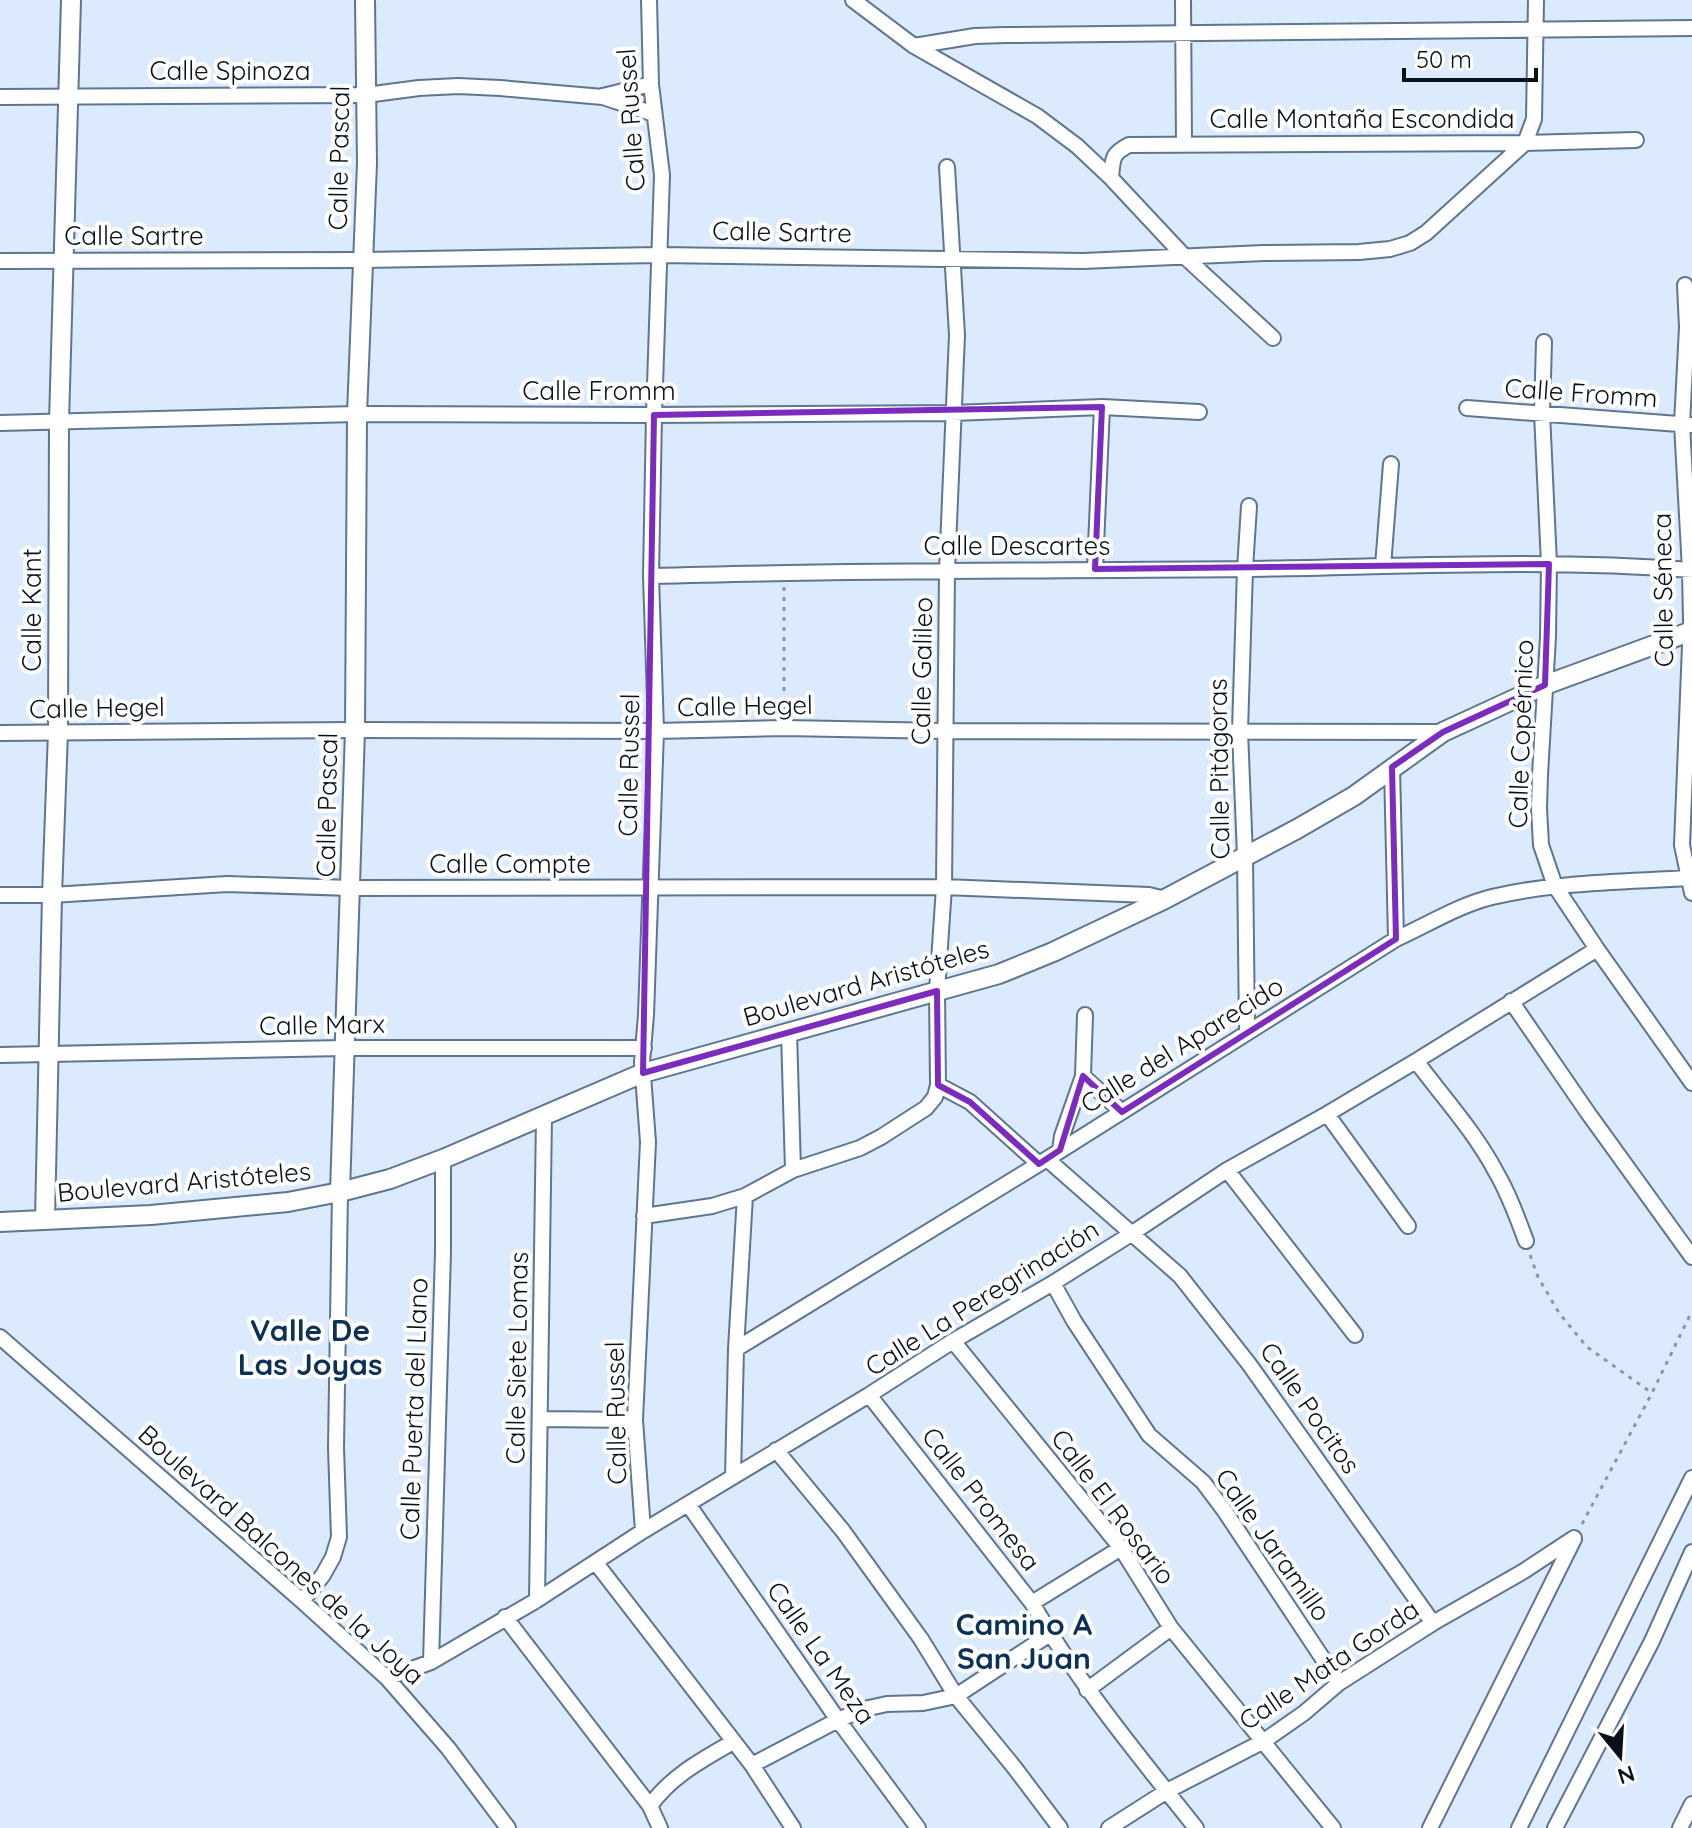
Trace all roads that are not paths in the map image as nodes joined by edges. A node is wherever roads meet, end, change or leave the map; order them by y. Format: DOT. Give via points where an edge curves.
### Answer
graph roads {
  1 [pos="71,0"];
  2 [pos="365,0"];
  3 [pos="649,0"];
  4 [pos="853,0"];
  5 [pos="1183,0"];
  6 [pos="1536,0"];
  7 [pos="1692,28"];
  8 [pos="1537,29"];
  9 [pos="1183,33"];
  10 [pos="914,46"];
  11 [pos="651,84"];
  12 [pos="366,95"];
  13 [pos="67,96"];
  14 [pos="0,97"];
  15 [pos="603,97"];
  16 [pos="654,114"];
  17 [pos="1636,140"];
  18 [pos="1184,143"];
  19 [pos="1525,143"];
  20 [pos="947,167"];
  21 [pos="1111,178"];
  22 [pos="660,255"];
  23 [pos="1184,256"];
  24 [pos="952,258"];
  25 [pos="63,260"];
  26 [pos="364,260"];
  27 [pos="0,261"];
  28 [pos="1685,285"];
  29 [pos="1273,338"];
  30 [pos="1544,342"];
  31 [pos="1102,407"];
  32 [pos="1467,408"];
  33 [pos="1199,412"];
  34 [pos="953,413"];
  35 [pos="1542,413"];
  36 [pos="357,414"];
  37 [pos="654,415"];
  38 [pos="59,422"];
  39 [pos="0,423"];
  40 [pos="1687,425"];
  41 [pos="1391,464"];
  42 [pos="1249,506"];
  43 [pos="1549,564"];
  44 [pos="1383,566"];
  45 [pos="1095,569"];
  46 [pos="1245,569"];
  47 [pos="947,570"];
  48 [pos="1691,570"];
  49 [pos="651,576"];
  50 [pos="1691,631"];
  51 [pos="1545,685"];
  52 [pos="355,730"];
  53 [pos="656,731"];
  54 [pos="945,731"];
  55 [pos="1240,731"];
  56 [pos="58,732"];
  57 [pos="1443,732"];
  58 [pos="0,733"];
  59 [pos="1392,767"];
  60 [pos="1245,856"];
  61 [pos="1688,878"];
  62 [pos="1555,886"];
  63 [pos="944,887"];
  64 [pos="351,888"];
  65 [pos="650,889"];
  66 [pos="1692,893"];
  67 [pos="0,895"];
  68 [pos="52,895"];
  69 [pos="1165,899"];
  70 [pos="1396,939"];
  71 [pos="1597,949"];
  72 [pos="937,991"];
  73 [pos="1511,1001"];
  74 [pos="1085,1015"];
  75 [pos="1247,1031"];
  76 [pos="789,1032"];
  77 [pos="344,1048"];
  78 [pos="644,1048"];
  79 [pos="49,1054"];
  80 [pos="0,1055"];
  81 [pos="1416,1061"];
  82 [pos="643,1073"];
  83 [pos="1083,1076"];
  84 [pos="1692,1083"];
  85 [pos="938,1085"];
  86 [pos="1122,1112"];
  87 [pos="1327,1114"];
  88 [pos="544,1116"];
  89 [pos="1048,1158"];
  90 [pos="443,1159"];
  91 [pos="793,1170"];
  92 [pos="1227,1170"];
  93 [pos="340,1192"];
  94 [pos="745,1196"];
  95 [pos="644,1216"];
  96 [pos="45,1220"];
  97 [pos="0,1222"];
  98 [pos="1408,1226"];
  99 [pos="1131,1234"];
  100 [pos="1526,1241"];
  101 [pos="1692,1257"];
  102 [pos="1053,1283"];
  103 [pos="1355,1335"];
  104 [pos="0,1337"];
  105 [pos="953,1341"];
  106 [pos="736,1349"];
  107 [pos="869,1395"];
  108 [pos="541,1419"];
  109 [pos="635,1420"];
  110 [pos="776,1450"];
  111 [pos="733,1477"];
  112 [pos="1692,1478"];
  113 [pos="688,1504"];
  114 [pos="643,1531"];
  115 [pos="1121,1548"];
  116 [pos="1692,1552"];
  117 [pos="596,1563"];
  118 [pos="537,1600"];
  119 [pos="302,1601"];
  120 [pos="1032,1603"];
  121 [pos="505,1617"];
  122 [pos="1433,1623"];
  123 [pos="1171,1628"];
  124 [pos="1050,1634"];
  125 [pos="431,1662"];
  126 [pos="387,1678"];
  127 [pos="1339,1683"];
  128 [pos="1087,1690"];
  129 [pos="956,1696"];
  130 [pos="838,1720"];
  131 [pos="1264,1741"];
  132 [pos="733,1742"];
  133 [pos="752,1765"];
  134 [pos="1167,1791"];
  135 [pos="1692,1804"];
  136 [pos="650,1806"];
  137 [pos="508,1828"];
  138 [pos="660,1828"];
  139 [pos="793,1828"];
  140 [pos="918,1828"];
  141 [pos="1060,1828"];
  142 [pos="1109,1828"];
  143 [pos="1196,1828"];
  144 [pos="1333,1828"];
  145 [pos="1430,1828"];
  146 [pos="1519,1828"];
  147 [pos="1555,1828"];
  148 [pos="1680,1828"];
  1 -- 13 [label="street, Calle Kant"];
  2 -- 12 [label="street, Calle Pascal"];
  3 -- 11 [label="street, Calle Russel"];
  4 -- 10 [label="street"];
  5 -- 9 [label="street"];
  6 -- 8 [label="street"];
  7 -- 8 [label="street"];
  8 -- 9 [label="street"];
  8 -- 19 [label="street" via="1534,119"];
  9 -- 10 [label="street" via="991,35"];
  9 -- 18 [label="street"];
  10 -- 21 [label="street" via="1037,116"];
  11 -- 15 [label="street, Calle Spinoza"];
  11 -- 16 [label="street, Calle Russel"];
  12 -- 13 [label="street, Calle Spinoza"];
  12 -- 15 [label="street, Calle Spinoza" via="458,86"];
  12 -- 26 [label="street, Calle Pascal"];
  13 -- 14 [label="street, Calle Spinoza"];
  13 -- 25 [label="street, Calle Kant"];
  15 -- 16 [label="street, Calle Spinoza"];
  16 -- 22 [label="street, Calle Russel" via="662,175"];
  17 -- 19 [label="street, Calle Montaña Escondida"];
  18 -- 19 [label="street, Calle Montaña Escondida"];
  18 -- 21 [label="street, Calle Montaña Escondida" via="1118,150"];
  19 -- 23 [label="street, Calle Sartre" via="1410,243 1359,252"];
  20 -- 24 [label="street, Calle Galileo"];
  21 -- 23 [label="street"];
  22 -- 24 [label="street, Calle Sartre"];
  22 -- 26 [label="street, Calle Sartre"];
  22 -- 37 [label="street, Calle Russel"];
  23 -- 24 [label="street, Calle Sartre" via="1083,261"];
  23 -- 29 [label="street"];
  24 -- 34 [label="street, Calle Galileo" via="957,335"];
  25 -- 26 [label="street, Calle Sartre"];
  25 -- 27 [label="street, Calle Sartre"];
  25 -- 38 [label="street, Calle Kant"];
  26 -- 36 [label="street, Calle Pascal"];
  28 -- 40 [label="street, Calle Séneca"];
  30 -- 35 [label="street, Calle Copérnico"];
  31 -- 33 [label="street, Calle Fromm"];
  31 -- 34 [label="street, Calle Fromm"];
  31 -- 45 [label="street"];
  32 -- 35 [label="street, Calle Fromm"];
  34 -- 37 [label="street, Calle Fromm"];
  34 -- 47 [label="street, Calle Galileo"];
  35 -- 40 [label="street, Calle Fromm"];
  35 -- 43 [label="street, Calle Copérnico"];
  36 -- 37 [label="street, Calle Fromm"];
  36 -- 38 [label="street, Calle Fromm"];
  36 -- 52 [label="street, Calle Pascal"];
  37 -- 49 [label="street, Calle Russel"];
  38 -- 39 [label="street, Calle Fromm"];
  38 -- 56 [label="street, Calle Kant"];
  40 -- 48 [label="street, Calle Séneca"];
  41 -- 44 [label="street"];
  42 -- 46 [label="street, Calle Pitágoras"];
  43 -- 44 [label="street, Calle Descartes"];
  43 -- 48 [label="street, Calle Descartes"];
  43 -- 51 [label="street, Calle Copérnico"];
  44 -- 46 [label="street, Calle Descartes"];
  45 -- 46 [label="street, Calle Descartes"];
  45 -- 47 [label="street, Calle Descartes"];
  46 -- 55 [label="street, Calle Pitágoras"];
  47 -- 49 [label="street, Calle Descartes"];
  47 -- 54 [label="street, Calle Galileo"];
  48 -- 50 [label="street, Calle Séneca"];
  49 -- 53 [label="street, Calle Russel"];
  50 -- 51 [label="street, Boulevard Aristóteles"];
  50 -- 61 [label="street, Calle Séneca" via="1682,845"];
  51 -- 57 [label="street, Boulevard Aristóteles"];
  51 -- 62 [label="street, Calle Copérnico" via="1539,808 1541,845"];
  52 -- 53 [label="street, Calle Hegel"];
  52 -- 56 [label="street, Calle Hegel"];
  52 -- 64 [label="street, Calle Pascal"];
  53 -- 54 [label="street, Calle Hegel"];
  53 -- 65 [label="street, Calle Russel"];
  54 -- 55 [label="street, Calle Hegel"];
  54 -- 63 [label="street, Calle Galileo"];
  55 -- 57 [label="street, Calle Hegel"];
  55 -- 60 [label="street, Calle Pitágoras"];
  56 -- 58 [label="street, Calle Hegel"];
  56 -- 68 [label="street, Calle Kant"];
  57 -- 59 [label="street, Boulevard Aristóteles"];
  59 -- 60 [label="street, Boulevard Aristóteles" via="1354,796"];
  59 -- 70 [label="street"];
  60 -- 69 [label="street, Boulevard Aristóteles"];
  60 -- 75 [label="street, Calle Pitágoras"];
  61 -- 62 [label="street, Calle del Aparecido"];
  61 -- 66 [label="street, Calle Séneca"];
  62 -- 70 [label="street, Calle del Aparecido" via="1490,898"];
  62 -- 71 [label="street, Calle Copérnico"];
  63 -- 65 [label="street, Calle Compte"];
  63 -- 69 [label="street, Calle Compte"];
  63 -- 72 [label="street, Calle Galileo"];
  64 -- 65 [label="street, Calle Compte"];
  64 -- 68 [label="street, Calle Compte" via="227,884"];
  64 -- 77 [label="street, Calle Pascal"];
  65 -- 78 [label="street, Calle Russel"];
  67 -- 68 [label="street, Calle Compte"];
  68 -- 79 [label="street, Calle Kant"];
  69 -- 72 [label="street, Boulevard Aristóteles" via="999,974"];
  70 -- 75 [label="street, Calle del Aparecido"];
  71 -- 73 [label="street, Calle La Peregrinación"];
  71 -- 84 [label="street, Calle Copérnico"];
  72 -- 76 [label="street, Boulevard Aristóteles"];
  72 -- 85 [label="street, Calle Galileo"];
  73 -- 81 [label="street, Calle La Peregrinación"];
  73 -- 101 [label="street"];
  74 -- 83 [label="street"];
  75 -- 86 [label="street, Calle del Aparecido"];
  76 -- 82 [label="street, Boulevard Aristóteles"];
  76 -- 91 [label="street"];
  77 -- 78 [label="street, Calle Marx"];
  77 -- 79 [label="street, Calle Marx"];
  77 -- 93 [label="street, Calle Pascal"];
  78 -- 82 [label="street, Calle Russel"];
  79 -- 80 [label="street, Calle Marx"];
  79 -- 96 [label="street, Calle Kant"];
  81 -- 87 [label="street, Calle La Peregrinación"];
  81 -- 100 [label="street" via="1496,1170"];
  82 -- 88 [label="street, Boulevard Aristóteles"];
  82 -- 95 [label="street, Calle Russel" via="648,1142"];
  83 -- 86 [label="street"];
  83 -- 89 [label="street" via="1062,1136"];
  85 -- 89 [label="street, Calle Pocitos"];
  85 -- 91 [label="street" via="926,1108 881,1137"];
  86 -- 89 [label="street, Calle del Aparecido"];
  87 -- 92 [label="street, Calle La Peregrinación"];
  87 -- 98 [label="street"];
  88 -- 90 [label="street, Boulevard Aristóteles"];
  88 -- 108 [label="street, Calle Siete Lomas"];
  89 -- 99 [label="street, Calle Pocitos"];
  89 -- 106 [label="street, Calle del Aparecido"];
  90 -- 93 [label="street, Boulevard Aristóteles"];
  90 -- 125 [label="street, Calle Puerta del Llano"];
  91 -- 94 [label="street"];
  92 -- 99 [label="street, Calle La Peregrinación"];
  92 -- 103 [label="street"];
  93 -- 96 [label="street, Boulevard Aristóteles" via="234,1208"];
  93 -- 119 [label="street, Calle Pascal" via="339,1537 328,1566"];
  94 -- 95 [label="street"];
  94 -- 106 [label="street"];
  95 -- 109 [label="street, Calle Russel"];
  96 -- 97 [label="street, Boulevard Aristóteles"];
  99 -- 102 [label="street, Calle La Peregrinación"];
  99 -- 122 [label="street, Calle Pocitos" via="1180,1276 1224,1330"];
  102 -- 105 [label="street, Calle La Peregrinación"];
  102 -- 127 [label="street, Calle Jaramillo" via="1149,1435 1217,1500"];
  104 -- 119 [label="street, Boulevard Balcones de la Joya"];
  105 -- 107 [label="street, Calle La Peregrinación"];
  105 -- 115 [label="street, Calle El Rosario"];
  106 -- 111 [label="street"];
  107 -- 110 [label="street, Calle La Peregrinación"];
  107 -- 120 [label="street, Calle Promesa"];
  108 -- 109 [label="street"];
  108 -- 118 [label="street, Calle Siete Lomas"];
  109 -- 114 [label="street, Calle Russel"];
  110 -- 111 [label="street, Calle La Peregrinación"];
  110 -- 129 [label="street" via="843,1531"];
  111 -- 113 [label="street, Calle La Peregrinación"];
  112 -- 146 [label="street"];
  113 -- 114 [label="street, Calle La Peregrinación"];
  113 -- 130 [label="street, Calle La Meza"];
  114 -- 117 [label="street, Calle La Peregrinación"];
  115 -- 120 [label="street"];
  115 -- 123 [label="street, Calle El Rosario"];
  116 -- 147 [label="street"];
  117 -- 118 [label="street, Calle La Peregrinación"];
  117 -- 132 [label="street"];
  118 -- 121 [label="street, Calle La Peregrinación"];
  119 -- 126 [label="street, Boulevard Balcones de la Joya"];
  120 -- 124 [label="street, Calle Promesa"];
  121 -- 125 [label="street, Calle La Peregrinación"];
  121 -- 136 [label="street"];
  122 -- 127 [label="street, Calle Mata Gorda"];
  122 -- 145 [label="street, Calle Mata Gorda" via="1574,1538"];
  123 -- 128 [label="street"];
  123 -- 131 [label="street, Calle El Rosario"];
  124 -- 128 [label="street, Calle Promesa"];
  124 -- 129 [label="street"];
  125 -- 126 [label="street, Calle La Peregrinación"];
  126 -- 137 [label="street, Boulevard Balcones de la Joya"];
  127 -- 131 [label="street, Calle Mata Gorda"];
  128 -- 134 [label="street, Calle Promesa"];
  129 -- 130 [label="street" via="887,1704"];
  129 -- 141 [label="street"];
  130 -- 133 [label="street"];
  130 -- 140 [label="street, Calle La Meza"];
  131 -- 134 [label="street, Calle Mata Gorda"];
  131 -- 144 [label="street, Calle El Rosario"];
  132 -- 133 [label="street"];
  132 -- 136 [label="street" via="697,1762"];
  133 -- 139 [label="street"];
  134 -- 142 [label="street, Calle Mata Gorda"];
  134 -- 143 [label="street, Calle Promesa"];
  135 -- 148 [label="street"];
  136 -- 138 [label="street"];
}
